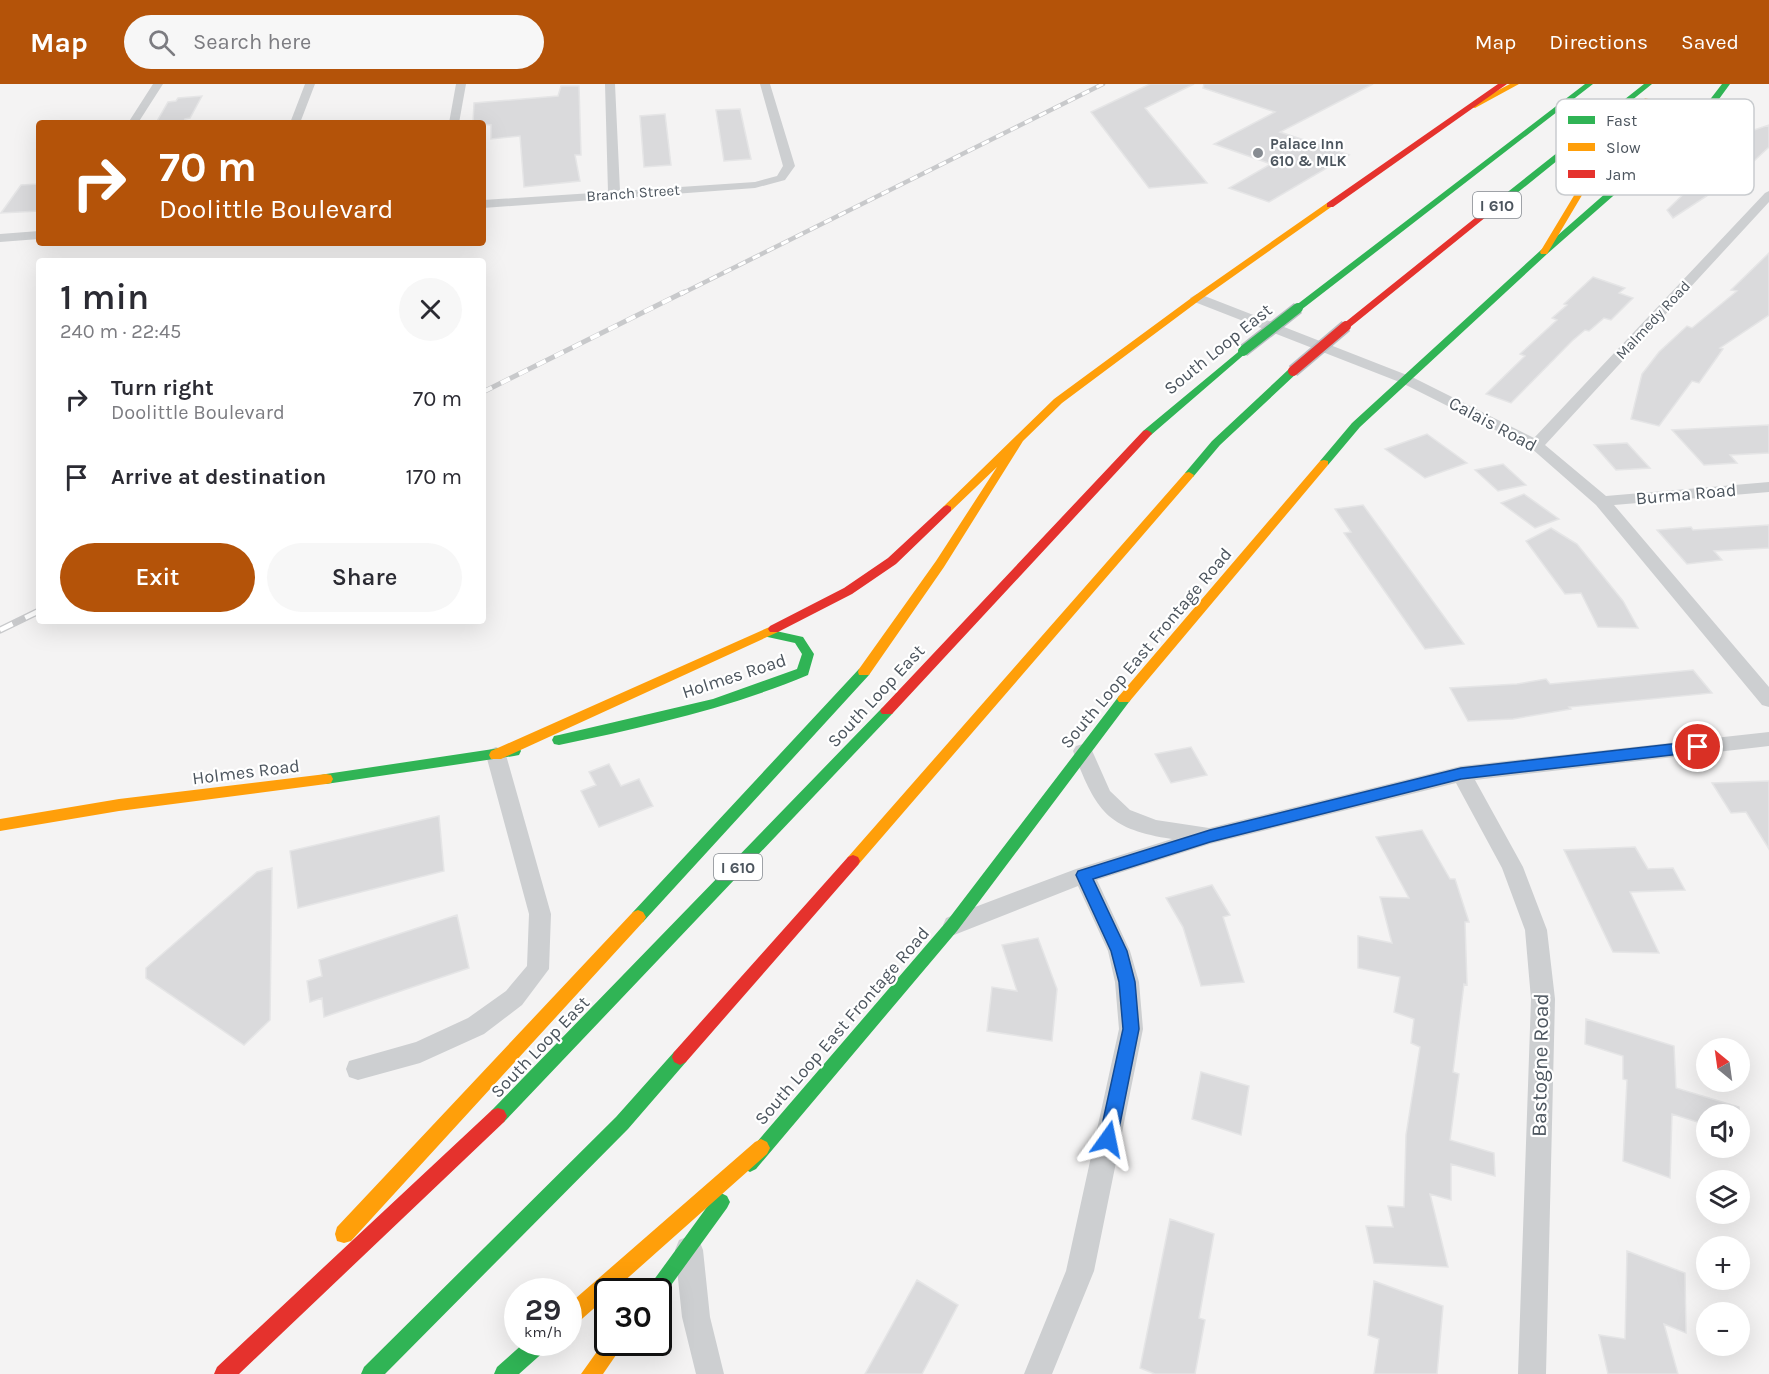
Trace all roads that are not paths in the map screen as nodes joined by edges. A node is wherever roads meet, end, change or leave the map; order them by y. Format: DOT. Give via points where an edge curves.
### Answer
graph roads {
  1 [pos="158,84"];
  2 [pos="310,84"];
  3 [pos="461,84"];
  4 [pos="610,84"];
  5 [pos="765,84"];
  6 [pos="1503,84"];
  7 [pos="1515,84"];
  8 [pos="1589,84"];
  9 [pos="1648,84"];
  10 [pos="1661,84"];
  11 [pos="1726,84"];
  12 [pos="1570,99"];
  13 [pos="1629,99"];
  14 [pos="1649,99"];
  15 [pos="1715,99"];
  16 [pos="1472,106"];
  17 [pos="1556,109"];
  18 [pos="135,120"];
  19 [pos="296,120"];
  20 [pos="455,120"];
  21 [pos="1556,158"];
  22 [pos="614,195"];
  23 [pos="1579,195"];
  24 [pos="1609,195"];
  25 [pos="1769,195"];
  26 [pos="486,204"];
  27 [pos="36,235"];
  28 [pos="0,238"];
  29 [pos="1544,252"];
  30 [pos="1197,298"];
  31 [pos="1407,380"];
  32 [pos="1018,442"];
  33 [pos="1536,445"];
  34 [pos="1769,486"];
  35 [pos="1602,501"];
  36 [pos="767,633"];
  37 [pos="1769,700"];
  38 [pos="1769,739"];
  39 [pos="1083,751"];
  40 [pos="496,755"];
  41 [pos="1461,774"];
  42 [pos="0,825"];
  43 [pos="1210,836"];
  44 [pos="1084,875"];
  45 [pos="952,926"];
  46 [pos="358,1069"];
  47 [pos="761,1148"];
  48 [pos="335,1243"];
  49 [pos="689,1246"];
  50 [pos="665,1278"];
  51 [pos="286,1295"];
  52 [pos="582,1306"];
  53 [pos="524,1356"];
  54 [pos="604,1356"];
  55 [pos="214,1374"];
  56 [pos="224,1374"];
  57 [pos="371,1374"];
  58 [pos="504,1374"];
  59 [pos="591,1374"];
  60 [pos="710,1374"];
  61 [pos="1038,1374"];
  62 [pos="1532,1374"];
  1 -- 18 [label="street"];
  2 -- 19 [label="street"];
  3 -- 20 [label="street"];
  4 -- 22 [label="street"];
  5 -- 22 [label="street, Branch Street" via="789,166 781,178 755,184"];
  6 -- 16 [label="main road"];
  7 -- 16 [label="main road"];
  8 -- 12 [label="main road, South Loop East / I 610, bridge"];
  9 -- 13 [label="main road, I 610, bridge"];
  10 -- 14 [label="main road"];
  11 -- 15 [label="main road, South Loop East Frontage Road"];
  16 -- 30 [label="main road"];
  17 -- 56 [label="main road, South Loop East / I 610, bridge" via="1243,351 1153,427 515,1100"];
  21 -- 57 [label="main road, I 610, bridge" via="1346,326 1216,442 622,1123"];
  22 -- 26 [label="street, Branch Street"];
  23 -- 29 [label="main road"];
  24 -- 29 [label="main road, South Loop East Frontage Road"];
  25 -- 33 [label="street, Malmedy Road"];
  27 -- 28 [label="street"];
  29 -- 31 [label="main road, South Loop East Frontage Road"];
  30 -- 31 [label="street, Calais Road"];
  30 -- 32 [label="main road" via="1058,401"];
  31 -- 33 [label="street, Calais Road"];
  31 -- 39 [label="main road, South Loop East Frontage Road" via="1356,425"];
  32 -- 36 [label="main road" via="892,561 848,591"];
  32 -- 48 [label="main road" via="940,564 862,675"];
  33 -- 35 [label="street, Calais Road"];
  34 -- 35 [label="street, Burma Road"];
  35 -- 37 [label="street, Calais Road"];
  36 -- 40 [label="main road, Holmes Road"];
  36 -- 40 [label="main road, Holmes Road" via="799,640 807,654 803,672 779,684 697,708"];
  38 -- 41 [label="street"];
  39 -- 43 [label="street" via="1098,788 1113,808 1148,827"];
  39 -- 45 [label="main road, South Loop East Frontage Road"];
  40 -- 42 [label="main road, Holmes Road" via="120,805"];
  40 -- 46 [label="street" via="540,914 538,969 514,998 476,1026 420,1052"];
  41 -- 43 [label="street"];
  41 -- 62 [label="street, Bastogne Road" via="1512,867 1536,930 1543,999"];
  43 -- 44 [label="street"];
  44 -- 45 [label="street"];
  44 -- 61 [label="street" via="1119,951 1127,982 1131,1029 1080,1271"];
  45 -- 47 [label="main road, South Loop East Frontage Road"];
  47 -- 49 [label="main road, South Loop East Frontage Road"];
  47 -- 52 [label="main road"];
  49 -- 50 [label="main road, South Loop East Frontage Road"];
  49 -- 60 [label="street" via="696,1317"];
  51 -- 55 [label="main road"];
  53 -- 58 [label="main road"];
  54 -- 59 [label="main road"];
}
